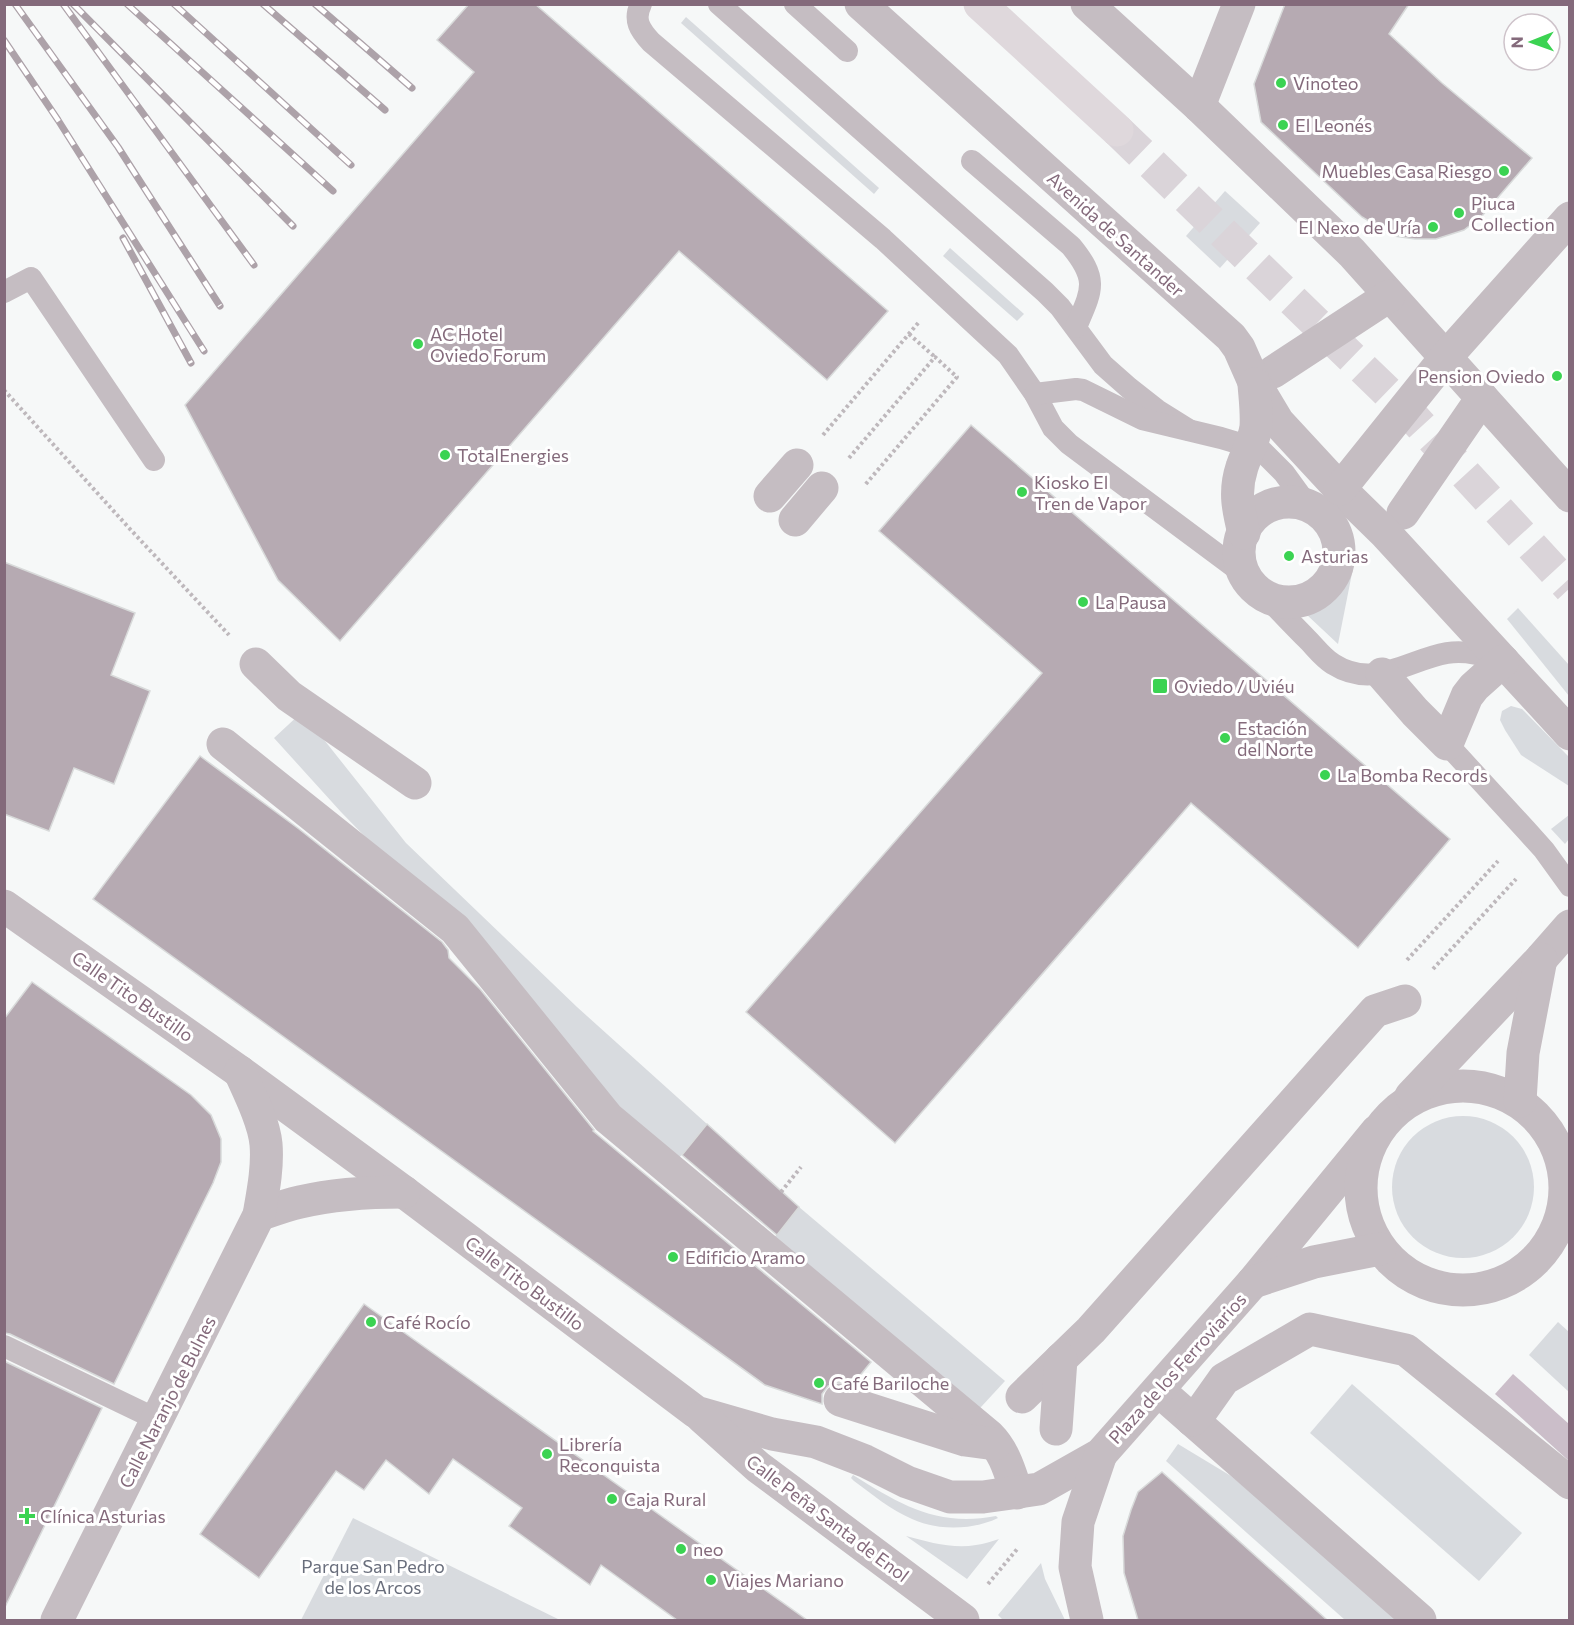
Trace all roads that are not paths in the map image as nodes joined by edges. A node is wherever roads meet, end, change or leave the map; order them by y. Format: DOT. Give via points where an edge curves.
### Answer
graph roads {
  1 [pos="641,4"];
  2 [pos="719,4"];
  3 [pos="795,4"];
  4 [pos="861,4"];
  5 [pos="980,4"];
  6 [pos="1087,4"];
  7 [pos="1239,4"];
  8 [pos="847,51"];
  9 [pos="1199,106"];
  10 [pos="1117,130"];
  11 [pos="972,161"];
  12 [pos="1569,218"];
  13 [pos="4,292"];
  14 [pos="1389,296"];
  15 [pos="1076,327"];
  16 [pos="1446,357"];
  17 [pos="1263,377"];
  18 [pos="1035,394"];
  19 [pos="1482,398"];
  20 [pos="1189,430"];
  21 [pos="1251,447"];
  22 [pos="154,460"];
  23 [pos="796,465"];
  24 [pos="822,488"];
  25 [pos="770,496"];
  26 [pos="1569,496"];
  27 [pos="1323,503"];
  28 [pos="1404,513"];
  29 [pos="795,520"];
  30 [pos="1244,533"];
  31 [pos="1255,586"];
  32 [pos="1503,661"];
  33 [pos="256,664"];
  34 [pos="1382,674"];
  35 [pos="1569,734"];
  36 [pos="223,744"];
  37 [pos="1447,744"];
  38 [pos="415,783"];
  39 [pos="1569,886"];
  40 [pos="4,906"];
  41 [pos="1569,926"];
  42 [pos="1540,960"];
  43 [pos="1388,998"];
  44 [pos="240,1072"];
  45 [pos="1521,1085"];
  46 [pos="1402,1104"];
  47 [pos="1377,1131"];
  48 [pos="404,1192"];
  49 [pos="259,1215"];
  50 [pos="1380,1249"];
  51 [pos="1560,1251"];
  52 [pos="1253,1282"];
  53 [pos="4,1346"];
  54 [pos="1061,1359"];
  55 [pos="1158,1390"];
  56 [pos="1022,1397"];
  57 [pos="840,1400"];
  58 [pos="696,1412"];
  59 [pos="158,1420"];
  60 [pos="1192,1420"];
  61 [pos="1056,1429"];
  62 [pos="997,1444"];
  63 [pos="1101,1454"];
  64 [pos="1569,1483"];
  65 [pos="1017,1493"];
  66 [pos="57,1620"];
  67 [pos="963,1620"];
  68 [pos="1087,1620"];
  69 [pos="1420,1620"];
  1 -- 18 [label="lane" via="638,23 651,42 942,293 1008,355"];
  2 -- 15 [label="lane" via="1046,292"];
  3 -- 8 [label="lane"];
  4 -- 17 [label="street, Avenida de Santander" via="1231,337"];
  5 -- 10 [label="highway"];
  6 -- 9 [label="street"];
  7 -- 9 [label="street"];
  9 -- 14 [label="street" via="1352,253"];
  11 -- 15 [label="lane" via="1080,257 1090,285"];
  12 -- 16 [label="street"];
  13 -- 22 [label="lane" via="31,278"];
  14 -- 16 [label="street"];
  14 -- 17 [label="street"];
  15 -- 20 [label="lane" via="1103,365 1157,410"];
  16 -- 19 [label="street"];
  16 -- 27 [label="street"];
  17 -- 21 [label="street"];
  17 -- 27 [label="street, Avenida de Santander" via="1278,422"];
  18 -- 20 [label="lane" via="1083,390 1142,419"];
  18 -- 31 [label="lane" via="1053,428 1069,444"];
  19 -- 26 [label="street"];
  19 -- 28 [label="street"];
  20 -- 21 [label="lane"];
  21 -- 27 [label="lane" via="1263,452"];
  21 -- 30 [label="street" via="1242,465 1236,495"];
  23 -- 25 [label="street"];
  24 -- 29 [label="street"];
  27 -- 30 [label="street" via="1279,503 1255,514"];
  27 -- 31 [label="street" via="1337,536 1339,561 1334,577 1309,599 1292,603 1281,602"];
  27 -- 32 [label="street" via="1386,534"];
  30 -- 31 [label="street" via="1241,563"];
  31 -- 34 [label="lane" via="1336,666 1349,672"];
  32 -- 34 [label="lane" via="1477,653 1449,652"];
  32 -- 35 [label="street"];
  32 -- 37 [label="street" via="1467,696"];
  33 -- 38 [label="street" via="289,696"];
  34 -- 37 [label="street"];
  36 -- 62 [label="street" via="455,929 608,1118"];
  37 -- 39 [label="lane" via="1544,850"];
  40 -- 44 [label="street, Calle Tito Bustillo"];
  41 -- 42 [label="street"];
  42 -- 45 [label="street" via="1522,1053"];
  42 -- 46 [label="street"];
  43 -- 54 [label="street"];
  44 -- 48 [label="street, Calle Tito Bustillo"];
  44 -- 49 [label="street, Calle Naranjo de Bulnes" via="266,1143"];
  45 -- 46 [label="street, Plaza de los Ferroviarios" via="1443,1086"];
  45 -- 51 [label="street, Plaza de los Ferroviarios" via="1565,1167"];
  46 -- 47 [label="street, Plaza de los Ferroviarios"];
  47 -- 50 [label="street, Plaza de los Ferroviarios" via="1361,1173 1362,1208"];
  47 -- 52 [label="street, Plaza de los Ferroviarios"];
  48 -- 49 [label="street" via="334,1195"];
  48 -- 58 [label="street, Calle Tito Bustillo"];
  49 -- 59 [label="street, Calle Naranjo de Bulnes"];
  50 -- 51 [label="street, Plaza de los Ferroviarios" via="1407,1274 1448,1290 1484,1289"];
  50 -- 52 [label="street, Plaza de los Ferroviarios" via="1314,1262"];
  52 -- 55 [label="street, Plaza de los Ferroviarios"];
  53 -- 59 [label="lane"];
  54 -- 56 [label="street"];
  54 -- 61 [label="street"];
  55 -- 60 [label="street"];
  55 -- 63 [label="street, Plaza de los Ferroviarios"];
  57 -- 62 [label="street" via="965,1440"];
  58 -- 65 [label="street, Calle Tito Bustillo" via="816,1442 950,1497"];
  58 -- 67 [label="street, Calle Peña Santa de Enol" via="758,1467"];
  59 -- 66 [label="street, Calle Naranjo de Bulnes"];
  60 -- 64 [label="street" via="1224,1378 1310,1329 1406,1350"];
  60 -- 69 [label="street"];
  62 -- 65 [label="street"];
  63 -- 65 [label="street, Calle Tito Bustillo" via="1039,1489"];
  63 -- 68 [label="street" via="1078,1522 1075,1567"];
}
